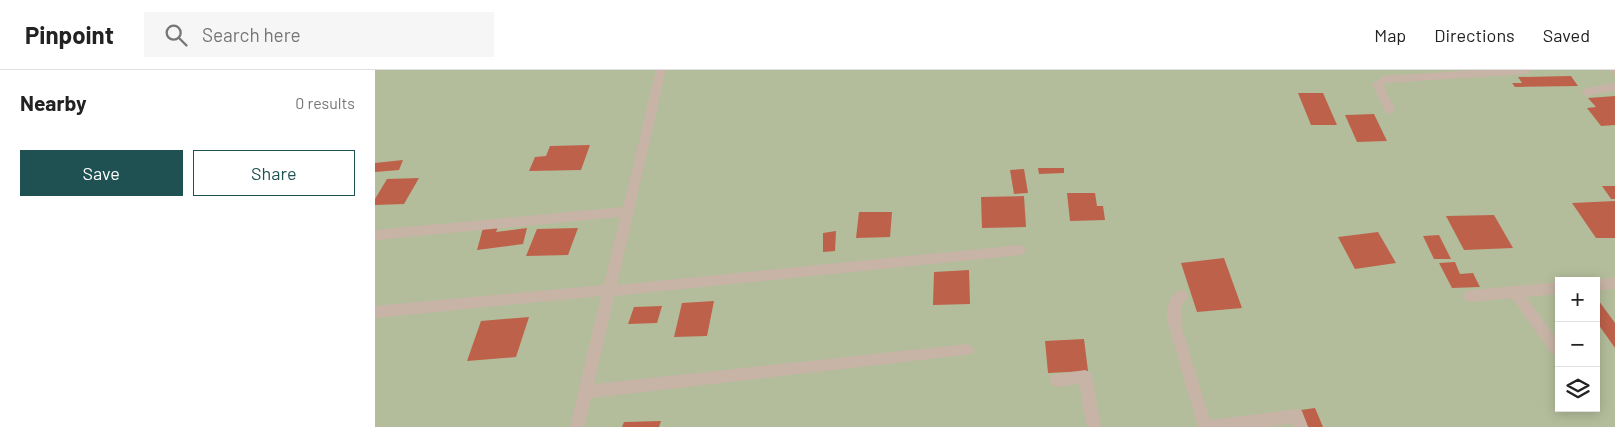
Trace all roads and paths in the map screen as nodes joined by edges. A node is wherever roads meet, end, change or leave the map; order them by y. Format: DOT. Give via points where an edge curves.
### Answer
graph roads {
  1 [pos="661,70"];
  2 [pos="1527,70"];
  3 [pos="1615,87"];
  4 [pos="1586,92"];
  5 [pos="1390,110"];
  6 [pos="628,211"];
  7 [pos="375,236"];
  8 [pos="1020,250"];
  9 [pos="1615,283"];
  10 [pos="1600,285"];
  11 [pos="1555,288"];
  12 [pos="609,291"];
  13 [pos="1515,292"];
  14 [pos="1181,296"];
  15 [pos="1470,296"];
  16 [pos="375,312"];
  17 [pos="1555,348"];
  18 [pos="967,350"];
  19 [pos="1057,380"];
  20 [pos="585,392"];
  21 [pos="1299,421"];
  22 [pos="577,427"];
  23 [pos="1094,427"];
  24 [pos="1205,427"];
  25 [pos="1210,427"];
  1 -- 6 [label="street"];
  2 -- 5 [label="street" via="1384,80 1377,84"];
  3 -- 4 [label="street"];
  6 -- 7 [label="street"];
  6 -- 12 [label="street"];
  8 -- 12 [label="street"];
  9 -- 10 [label="street"];
  11 -- 13 [label="street"];
  12 -- 16 [label="street"];
  12 -- 20 [label="street"];
  13 -- 15 [label="street"];
  13 -- 17 [label="street"];
  14 -- 24 [label="street" via="1174,304 1172,315"];
  18 -- 20 [label="street"];
  19 -- 23 [label="street" via="1085,377"];
  20 -- 22 [label="street"];
  21 -- 25 [label="street"];
}
